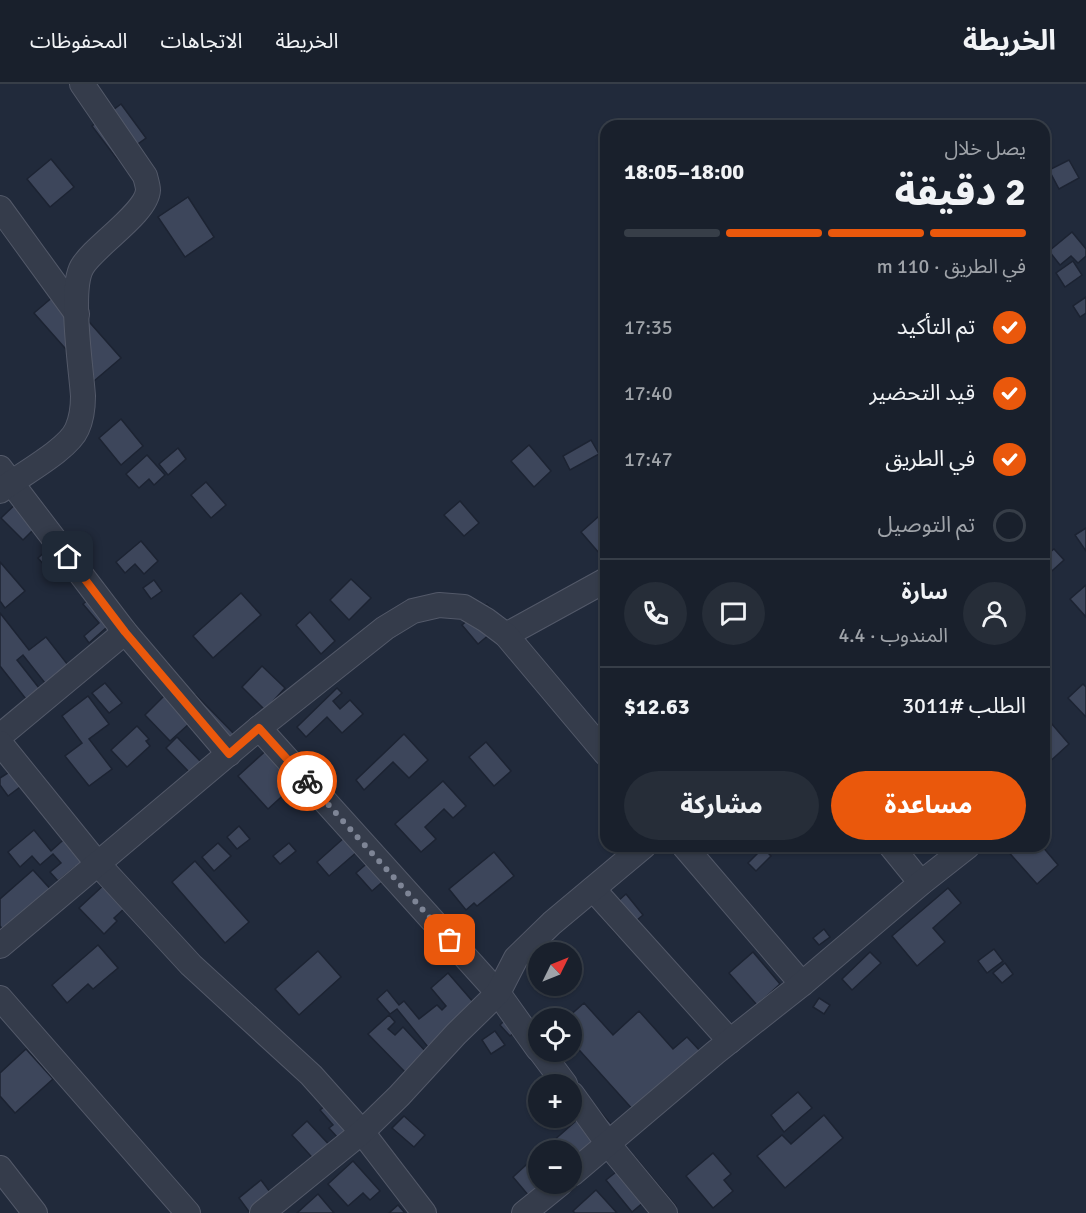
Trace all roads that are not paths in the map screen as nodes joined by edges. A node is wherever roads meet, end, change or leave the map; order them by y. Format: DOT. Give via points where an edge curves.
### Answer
graph roads {
  1 [pos="82,84"];
  2 [pos="0,208"];
  3 [pos="76,314"];
  4 [pos="4,480"];
  5 [pos="600,583"];
  6 [pos="125,632"];
  7 [pos="506,634"];
  8 [pos="259,728"];
  9 [pos="0,736"];
  10 [pos="0,743"];
  11 [pos="600,747"];
  12 [pos="229,754"];
  13 [pos="637,852"];
  14 [pos="689,852"];
  15 [pos="896,852"];
  16 [pos="960,852"];
  17 [pos="97,863"];
  18 [pos="921,883"];
  19 [pos="592,889"];
  20 [pos="0,946"];
  21 [pos="802,984"];
  22 [pos="498,993"];
  23 [pos="0,998"];
  24 [pos="528,1034"];
  25 [pos="730,1041"];
  26 [pos="582,1108"];
  27 [pos="362,1132"];
  28 [pos="608,1144"];
  29 [pos="582,1166"];
  30 [pos="0,1168"];
  31 [pos="548,1194"];
  32 [pos="35,1213"];
  33 [pos="189,1213"];
  34 [pos="262,1213"];
  35 [pos="424,1213"];
  36 [pos="524,1213"];
  37 [pos="665,1213"];
  1 -- 3 [label="street" via="145,176 148,191 128,221 81,268"];
  2 -- 3 [label="street"];
  3 -- 4 [label="street" via="83,396 77,429 61,448"];
  4 -- 6 [label="street"];
  5 -- 7 [label="street"];
  6 -- 9 [label="street"];
  6 -- 12 [label="street"];
  7 -- 8 [label="street" via="464,607 439,605 413,611 385,628"];
  7 -- 11 [label="street"];
  8 -- 12 [label="street"];
  8 -- 22 [label="street"];
  10 -- 17 [label="street"];
  12 -- 17 [label="street"];
  13 -- 19 [label="street"];
  14 -- 21 [label="street"];
  15 -- 18 [label="street"];
  16 -- 18 [label="street"];
  17 -- 20 [label="street"];
  17 -- 27 [label="street" via="191,965 311,1075"];
  18 -- 21 [label="street"];
  19 -- 22 [label="street" via="516,958"];
  19 -- 25 [label="street"];
  21 -- 25 [label="street"];
  22 -- 24 [label="street"];
  22 -- 27 [label="street"];
  23 -- 33 [label="street"];
  25 -- 28 [label="street"];
  26 -- 28 [label="street"];
  27 -- 34 [label="street"];
  27 -- 35 [label="street"];
  28 -- 29 [label="street"];
  28 -- 37 [label="street"];
  30 -- 32 [label="street"];
  31 -- 36 [label="street"];
}
